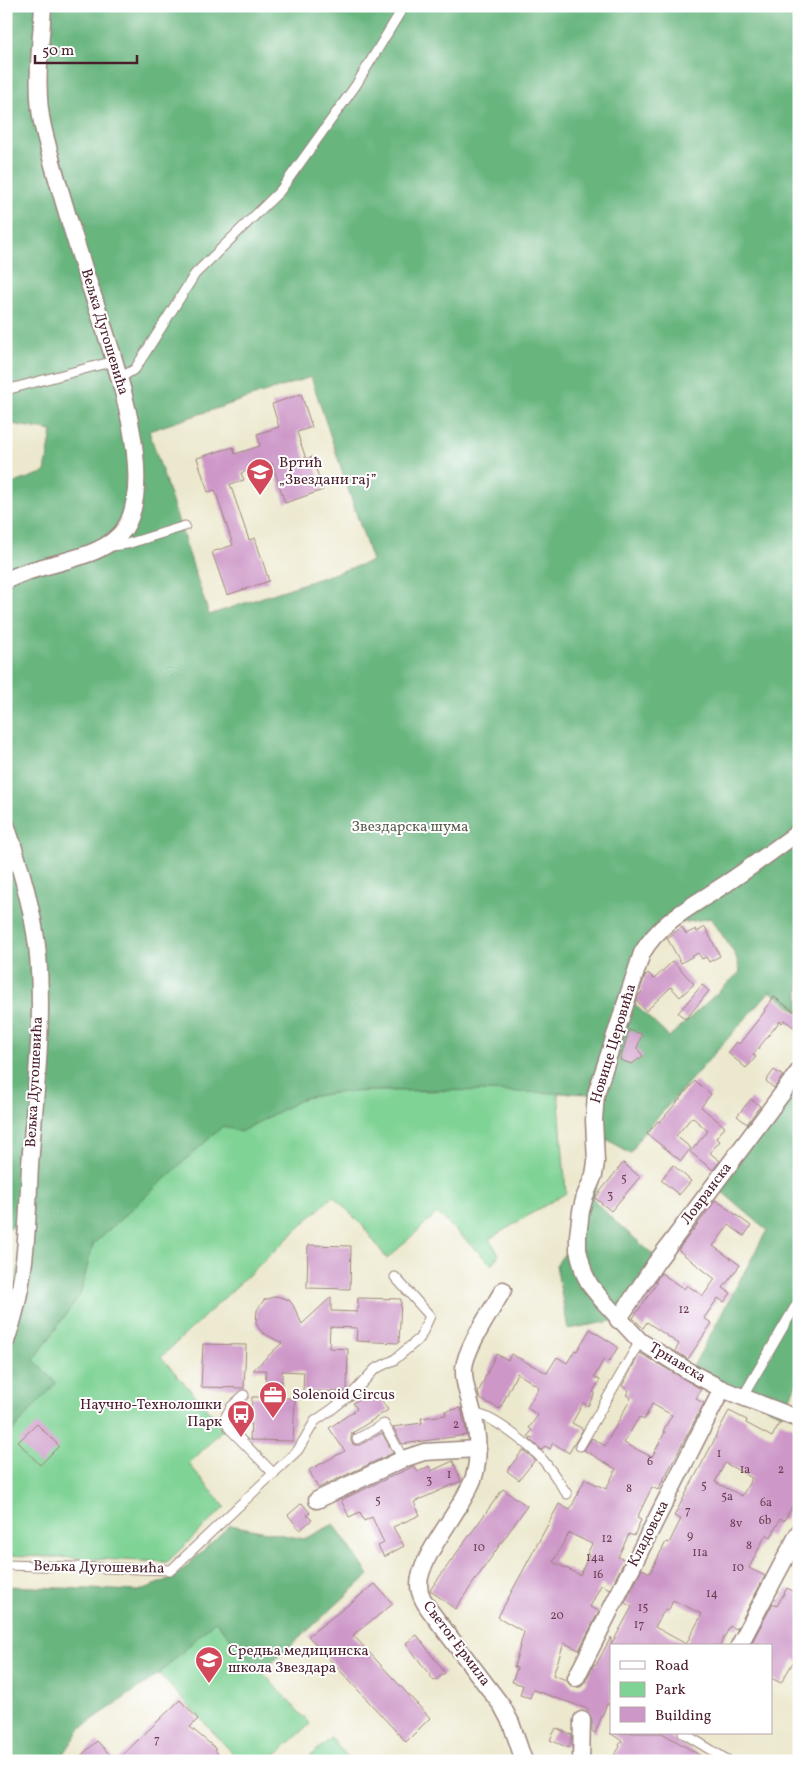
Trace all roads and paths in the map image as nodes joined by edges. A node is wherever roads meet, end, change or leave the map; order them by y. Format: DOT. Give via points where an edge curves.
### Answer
graph roads {
  1 [pos="43,6"];
  2 [pos="404,6"];
  3 [pos="114,361"];
  4 [pos="120,378"];
  5 [pos="6,390"];
  6 [pos="185,526"];
  7 [pos="106,546"];
  8 [pos="6,581"];
  9 [pos="6,825"];
  10 [pos="799,832"];
  11 [pos="799,1071"];
  12 [pos="395,1277"];
  13 [pos="503,1290"];
  14 [pos="799,1300"];
  15 [pos="618,1320"];
  16 [pos="6,1341"];
  17 [pos="640,1341"];
  18 [pos="722,1389"];
  19 [pos="244,1395"];
  20 [pos="742,1398"];
  21 [pos="473,1414"];
  22 [pos="799,1419"];
  23 [pos="357,1439"];
  24 [pos="580,1446"];
  25 [pos="478,1449"];
  26 [pos="403,1459"];
  27 [pos="274,1474"];
  28 [pos="567,1494"];
  29 [pos="316,1500"];
  30 [pos="799,1532"];
  31 [pos="6,1565"];
  32 [pos="740,1644"];
  33 [pos="576,1678"];
  34 [pos="582,1720"];
  35 [pos="685,1734"];
  36 [pos="524,1761"];
  37 [pos="581,1761"];
  38 [pos="729,1761"];
  1 -- 3 [label="street, Вељка Дугошевића" via="39,83 43,125"];
  2 -- 4 [label="lane" via="356,85 280,191 195,274 135,369"];
  3 -- 4 [label="street, Вељка Дугошевића"];
  3 -- 5 [label="lane"];
  4 -- 7 [label="street, Вељка Дугошевића" via="135,458 137,490 124,529"];
  6 -- 7 [label="lane" via="127,544"];
  7 -- 8 [label="street, Вељка Дугошевића"];
  9 -- 16 [label="street, Вељка Дугошевића" via="17,857 37,945 39,1023 25,1259 16,1310"];
  10 -- 15 [label="street, Новице Церовића" via="671,920 656,933 640,956 596,1094 596,1162 583,1204 578,1236 580,1261 590,1285"];
  11 -- 15 [label="street, Ловранска" via="655,1264"];
  12 -- 27 [label="lane, Вељка Дугошевића" via="430,1316 420,1338 394,1360 375,1369 354,1392 315,1420 298,1450"];
  13 -- 21 [label="street, Светог Ермила" via="468,1352 464,1368"];
  14 -- 20 [label="lane"];
  15 -- 17 [label="street, Трнавска"];
  17 -- 18 [label="street, Трнавска"];
  17 -- 24 [label="lane"];
  18 -- 20 [label="street, Трнавска"];
  18 -- 33 [label="street, Кладовска"];
  19 -- 27 [label="lane" via="225,1418 229,1428"];
  20 -- 22 [label="street, Трнавска"];
  21 -- 25 [label="street, Светог Ермила"];
  21 -- 28 [label="lane" via="487,1416 530,1448"];
  23 -- 26 [label="lane" via="384,1424"];
  25 -- 26 [label="street" via="424,1452"];
  25 -- 36 [label="street, Светог Ермила" via="468,1492 427,1559 419,1586 421,1597 431,1612 502,1706"];
  26 -- 29 [label="street"];
  27 -- 31 [label="lane, Вељка Дугошевића" via="171,1570"];
  30 -- 32 [label="street"];
  34 -- 37 [label="street"];
  35 -- 38 [label="lane"];
}
